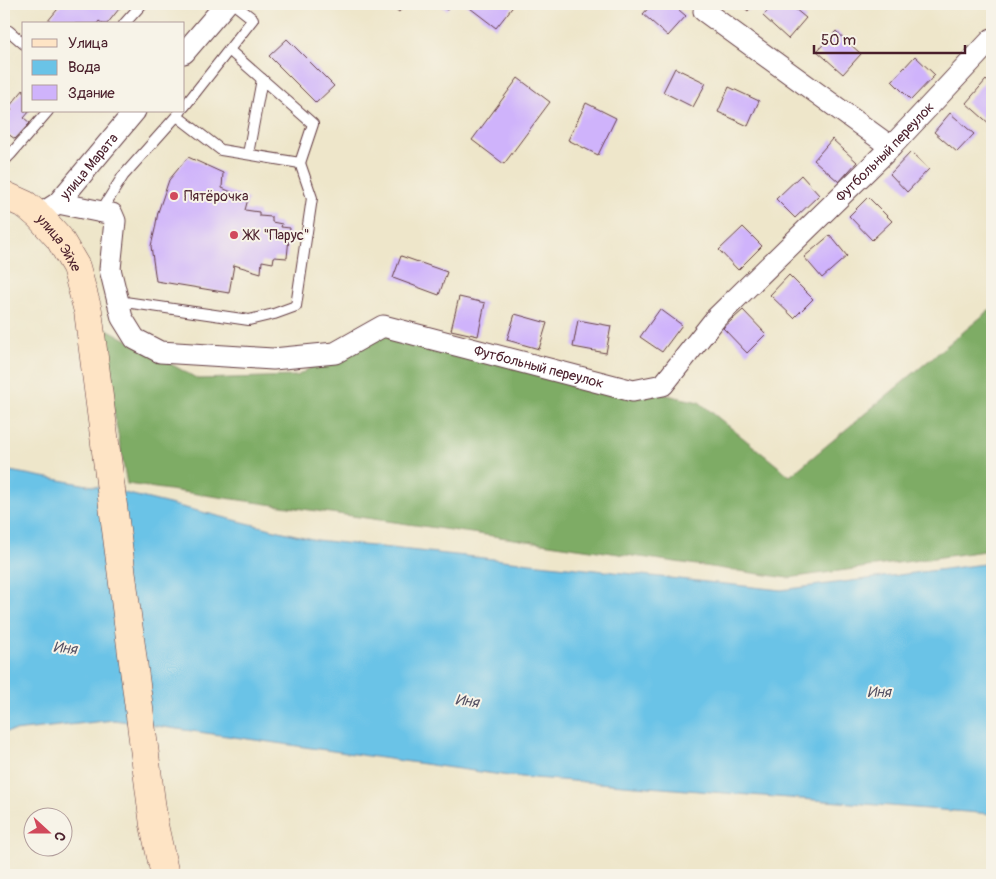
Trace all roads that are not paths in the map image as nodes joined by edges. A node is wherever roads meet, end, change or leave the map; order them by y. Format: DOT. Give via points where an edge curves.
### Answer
graph roads {
  1 [pos="142,4"];
  2 [pos="226,4"];
  3 [pos="234,4"];
  4 [pos="704,10"];
  5 [pos="126,22"];
  6 [pos="4,36"];
  7 [pos="992,39"];
  8 [pos="22,42"];
  9 [pos="229,50"];
  10 [pos="185,52"];
  11 [pos="262,79"];
  12 [pos="185,106"];
  13 [pos="47,112"];
  14 [pos="134,112"];
  15 [pos="180,112"];
  16 [pos="891,147"];
  17 [pos="248,154"];
  18 [pos="4,161"];
  19 [pos="300,163"];
  20 [pos="4,195"];
  21 [pos="48,209"];
  22 [pos="100,211"];
  23 [pos="118,301"];
  24 [pos="165,875"];
  1 -- 5 [label="lane"];
  2 -- 10 [label="street"];
  3 -- 9 [label="lane" via="253,19"];
  4 -- 16 [label="street"];
  6 -- 8 [label="lane" via="9,31"];
  7 -- 16 [label="street, Футбольный переулок"];
  9 -- 11 [label="lane"];
  9 -- 12 [label="lane"];
  11 -- 17 [label="lane"];
  11 -- 19 [label="lane" via="313,124"];
  13 -- 18 [label="lane"];
  14 -- 21 [label="street, улица Марата"];
  15 -- 17 [label="lane" via="221,150"];
  15 -- 22 [label="lane" via="123,176"];
  16 -- 23 [label="street, Футбольный переулок" via="716,318 663,385 632,391 383,326 335,353 273,359 160,352 135,339 122,318"];
  17 -- 19 [label="lane"];
  19 -- 23 [label="lane" via="312,198 296,306 249,320"];
  20 -- 21 [label="main road, улица Эйхе" via="26,205"];
  21 -- 22 [label="street"];
  21 -- 24 [label="main road, улица Эйхе" via="59,238 76,267 88,311 152,815"];
  22 -- 23 [label="street, Футбольный переулок" via="112,214 115,221 110,269"];
}
